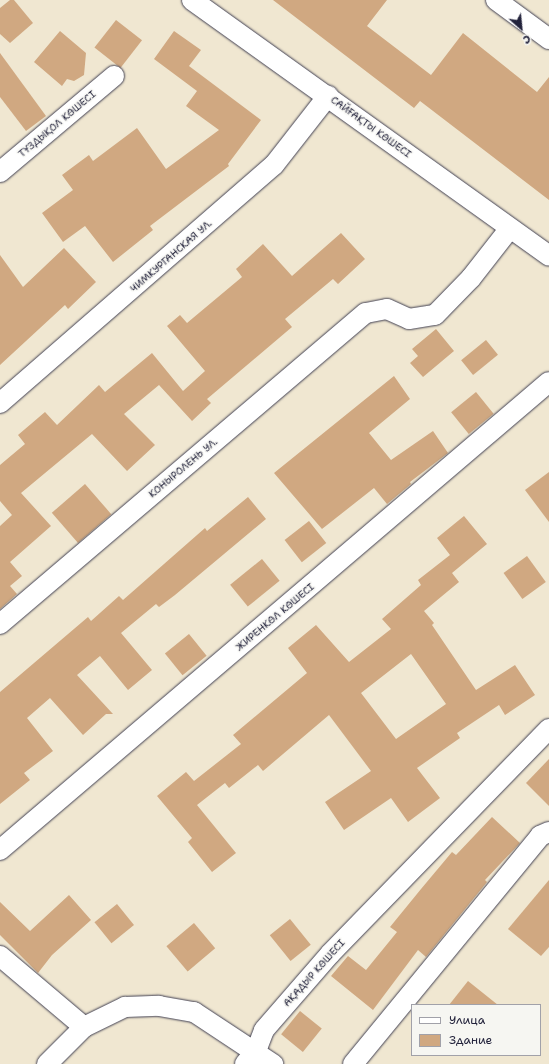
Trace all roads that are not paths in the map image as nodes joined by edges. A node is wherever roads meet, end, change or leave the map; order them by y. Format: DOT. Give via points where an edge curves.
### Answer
graph roads {
  1 [pos="192,0"];
  2 [pos="496,0"];
  3 [pos="549,39"];
  4 [pos="114,76"];
  5 [pos="328,96"];
  6 [pos="0,172"];
  7 [pos="510,228"];
  8 [pos="549,256"];
  9 [pos="549,382"];
  10 [pos="0,403"];
  11 [pos="0,624"];
  12 [pos="549,729"];
  13 [pos="549,832"];
  14 [pos="0,850"];
  15 [pos="0,956"];
  16 [pos="84,1027"];
  17 [pos="251,1058"];
  18 [pos="47,1064"];
  19 [pos="273,1064"];
  20 [pos="353,1064"];
  1 -- 5 [label="street, САЙҒАҚТЫ КӨШЕСІ"];
  2 -- 3 [label="street"];
  4 -- 6 [label="street, ТҰЗДЫҚОЛ КӨШЕСІ"];
  5 -- 7 [label="street, САЙҒАҚТЫ КӨШЕСІ"];
  5 -- 10 [label="street, ЧИМКУРГАНСКАЯ УЛ." via="274,165"];
  7 -- 8 [label="street, САЙҒАҚТЫ КӨШЕСІ"];
  7 -- 11 [label="street, КОНЫРОЛЕНЬ УЛ." via="471,278 435,315 409,319 387,309 366,313"];
  9 -- 14 [label="street, ЖИРЕНКӨЛ КӨШЕСІ"];
  12 -- 17 [label="street, АҚАДЫР КӨШЕСІ" via="330,954 264,1030"];
  13 -- 20 [label="street" via="540,836"];
  15 -- 16 [label="street"];
  16 -- 17 [label="street" via="125,1007 159,1006 194,1012"];
  16 -- 18 [label="street"];
  17 -- 19 [label="street"];
}
